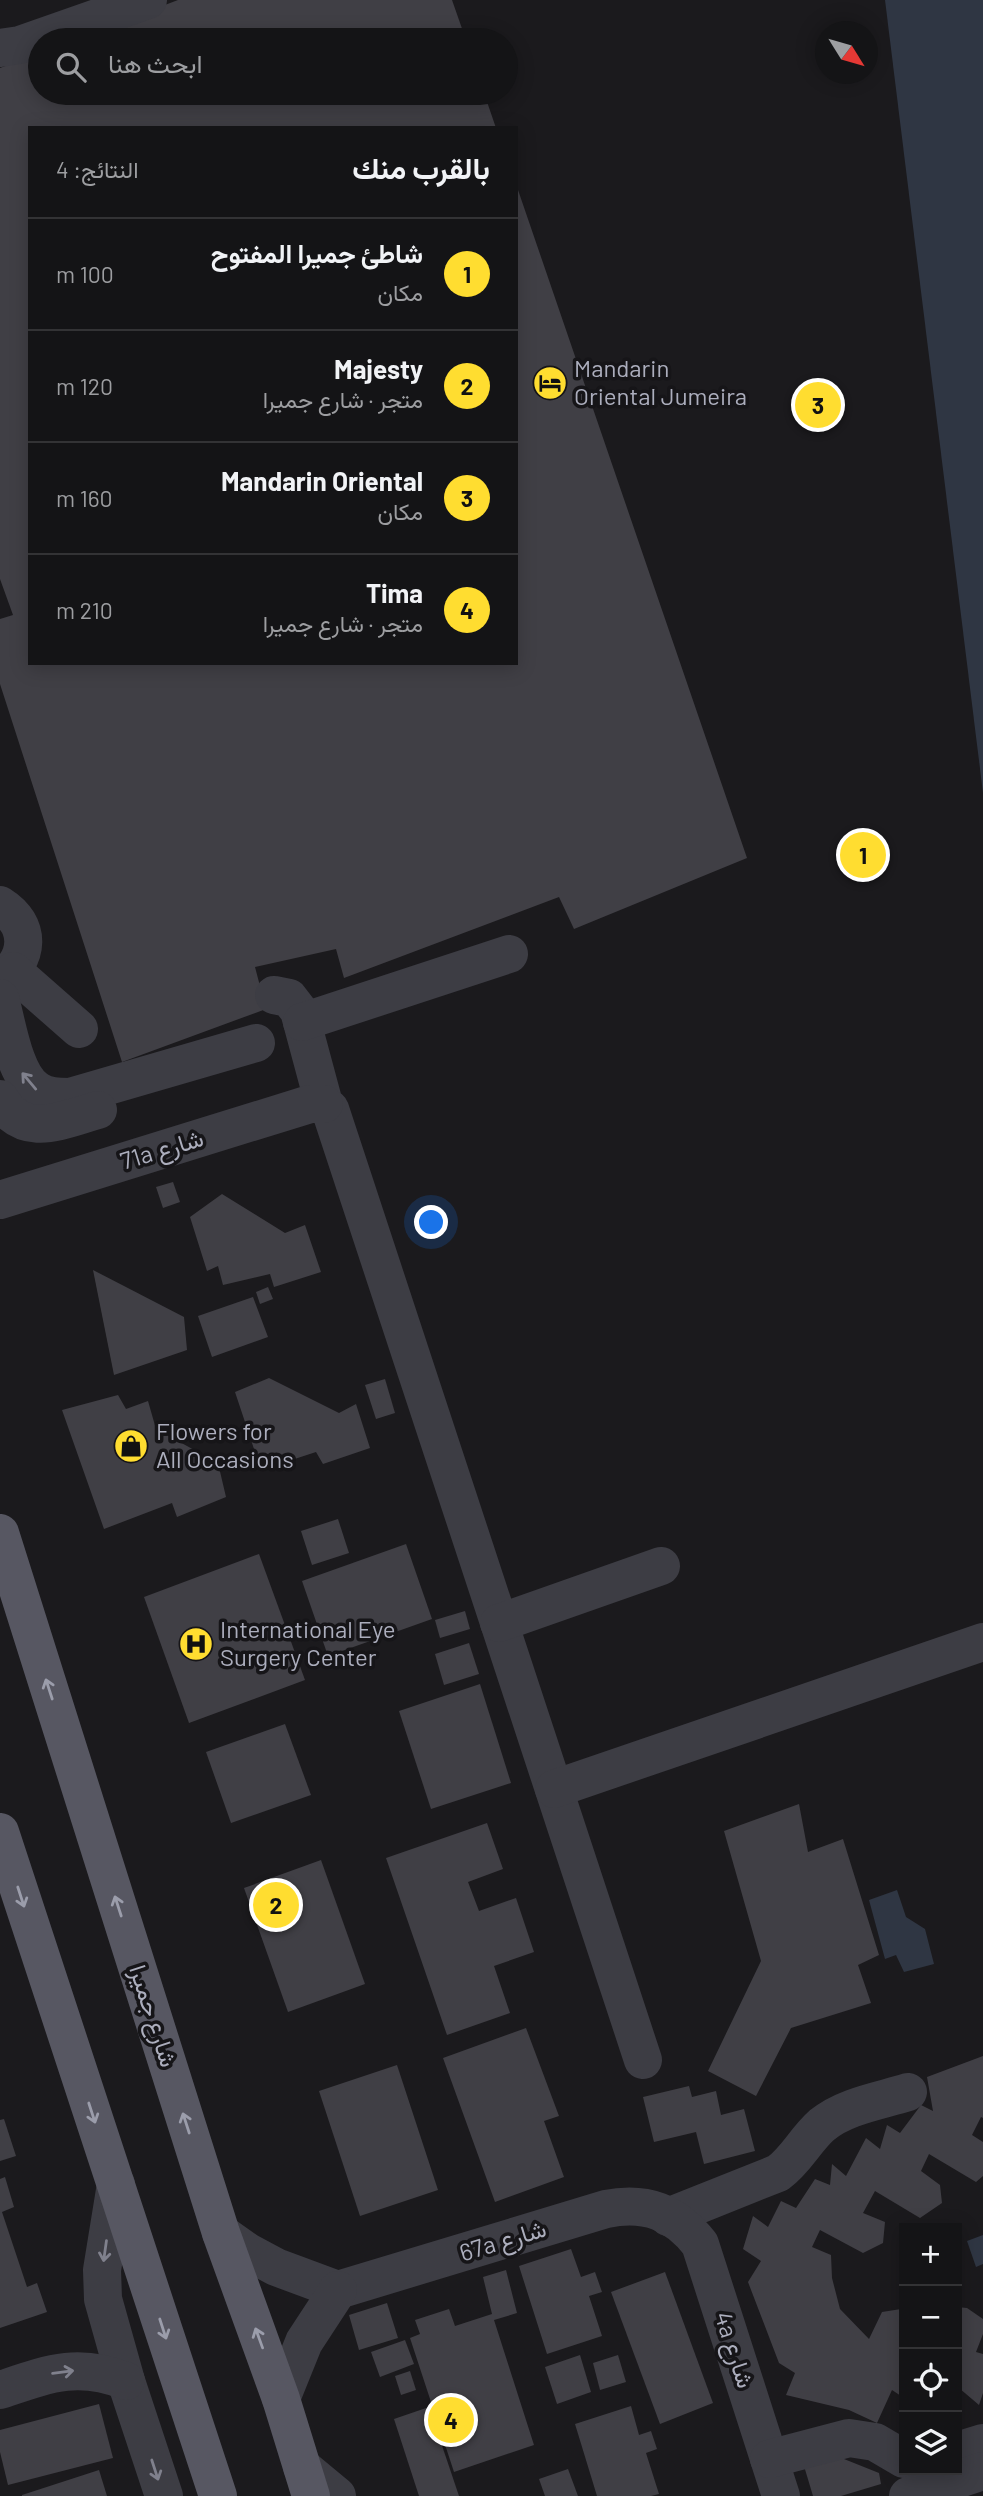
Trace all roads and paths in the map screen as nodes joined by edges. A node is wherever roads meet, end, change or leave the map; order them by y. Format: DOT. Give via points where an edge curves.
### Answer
graph roads {
  1 [pos="148,0"];
  2 [pos="68,28"];
  3 [pos="28,42"];
  4 [pos="0,48"];
  5 [pos="0,905"];
  6 [pos="509,954"];
  7 [pos="4,983"];
  8 [pos="274,995"];
  9 [pos="302,1022"];
  10 [pos="79,1029"];
  11 [pos="0,1099"];
  12 [pos="324,1104"];
  13 [pos="0,1200"];
  14 [pos="0,1533"];
  15 [pos="661,1566"];
  16 [pos="499,1623"];
  17 [pos="983,1642"];
  18 [pos="554,1789"];
  19 [pos="0,1832"];
  20 [pos="643,2060"];
  21 [pos="908,2092"];
  22 [pos="116,2184"];
  23 [pos="668,2217"];
  24 [pos="221,2233"];
  25 [pos="338,2290"];
  26 [pos="126,2381"];
  27 [pos="0,2390"];
  28 [pos="281,2399"];
  29 [pos="983,2443"];
  30 [pos="962,2449"];
  31 [pos="899,2456"];
  32 [pos="769,2459"];
  33 [pos="983,2471"];
  34 [pos="307,2482"];
  35 [pos="164,2496"];
  36 [pos="218,2496"];
  37 [pos="337,2496"];
  38 [pos="781,2496"];
  39 [pos="908,2496"];
  1 -- 2 [label="street"];
  3 -- 4 [label="street"];
  5 -- 7 [label="street" via="13,913 23,931 23,953"];
  6 -- 9 [label="street"];
  7 -- 10 [label="street"];
  11 -- 7 [label="street, one-way" via="22,1122 40,1125 259,1053 70,1097 53,1097 24,1078"];
  8 -- 9 [label="street" via="289,998"];
  9 -- 12 [label="street"];
  12 -- 13 [label="street, 71a شارع" via="310,1104"];
  12 -- 16 [label="street" via="330,1109"];
  24 -- 14 [label="main road, شارع جميرا, one-way"];
  15 -- 16 [label="street"];
  16 -- 18 [label="street"];
  17 -- 18 [label="street"];
  18 -- 20 [label="street"];
  19 -- 22 [label="main road, one-way"];
  21 -- 23 [label="street" via="841,2113 821,2126 778,2173"];
  22 -- 26 [label="street, one-way" via="102,2284"];
  22 -- 36 [label="main road, one-way"];
  23 -- 25 [label="street, 67a شارع" via="649,2207 606,2209"];
  23 -- 32 [label="street, 4a شارع" via="687,2227 700,2244"];
  24 -- 25 [label="street" via="276,2267"];
  28 -- 24 [label="main road, شارع جميرا, one-way"];
  25 -- 28 [label="street" via="304,2342"];
  27 -- 26 [label="street, one-way" via="68,2370 108,2374"];
  26 -- 35 [label="street, one-way"];
  28 -- 34 [label="main road, شارع جميرا"];
  29 -- 30 [label="street"];
  31 -- 32 [label="street" via="875,2442 849,2438"];
  32 -- 38 [label="street, 4a شارع"];
  33 -- 39 [label="street"];
  34 -- 37 [label="street"];
}
